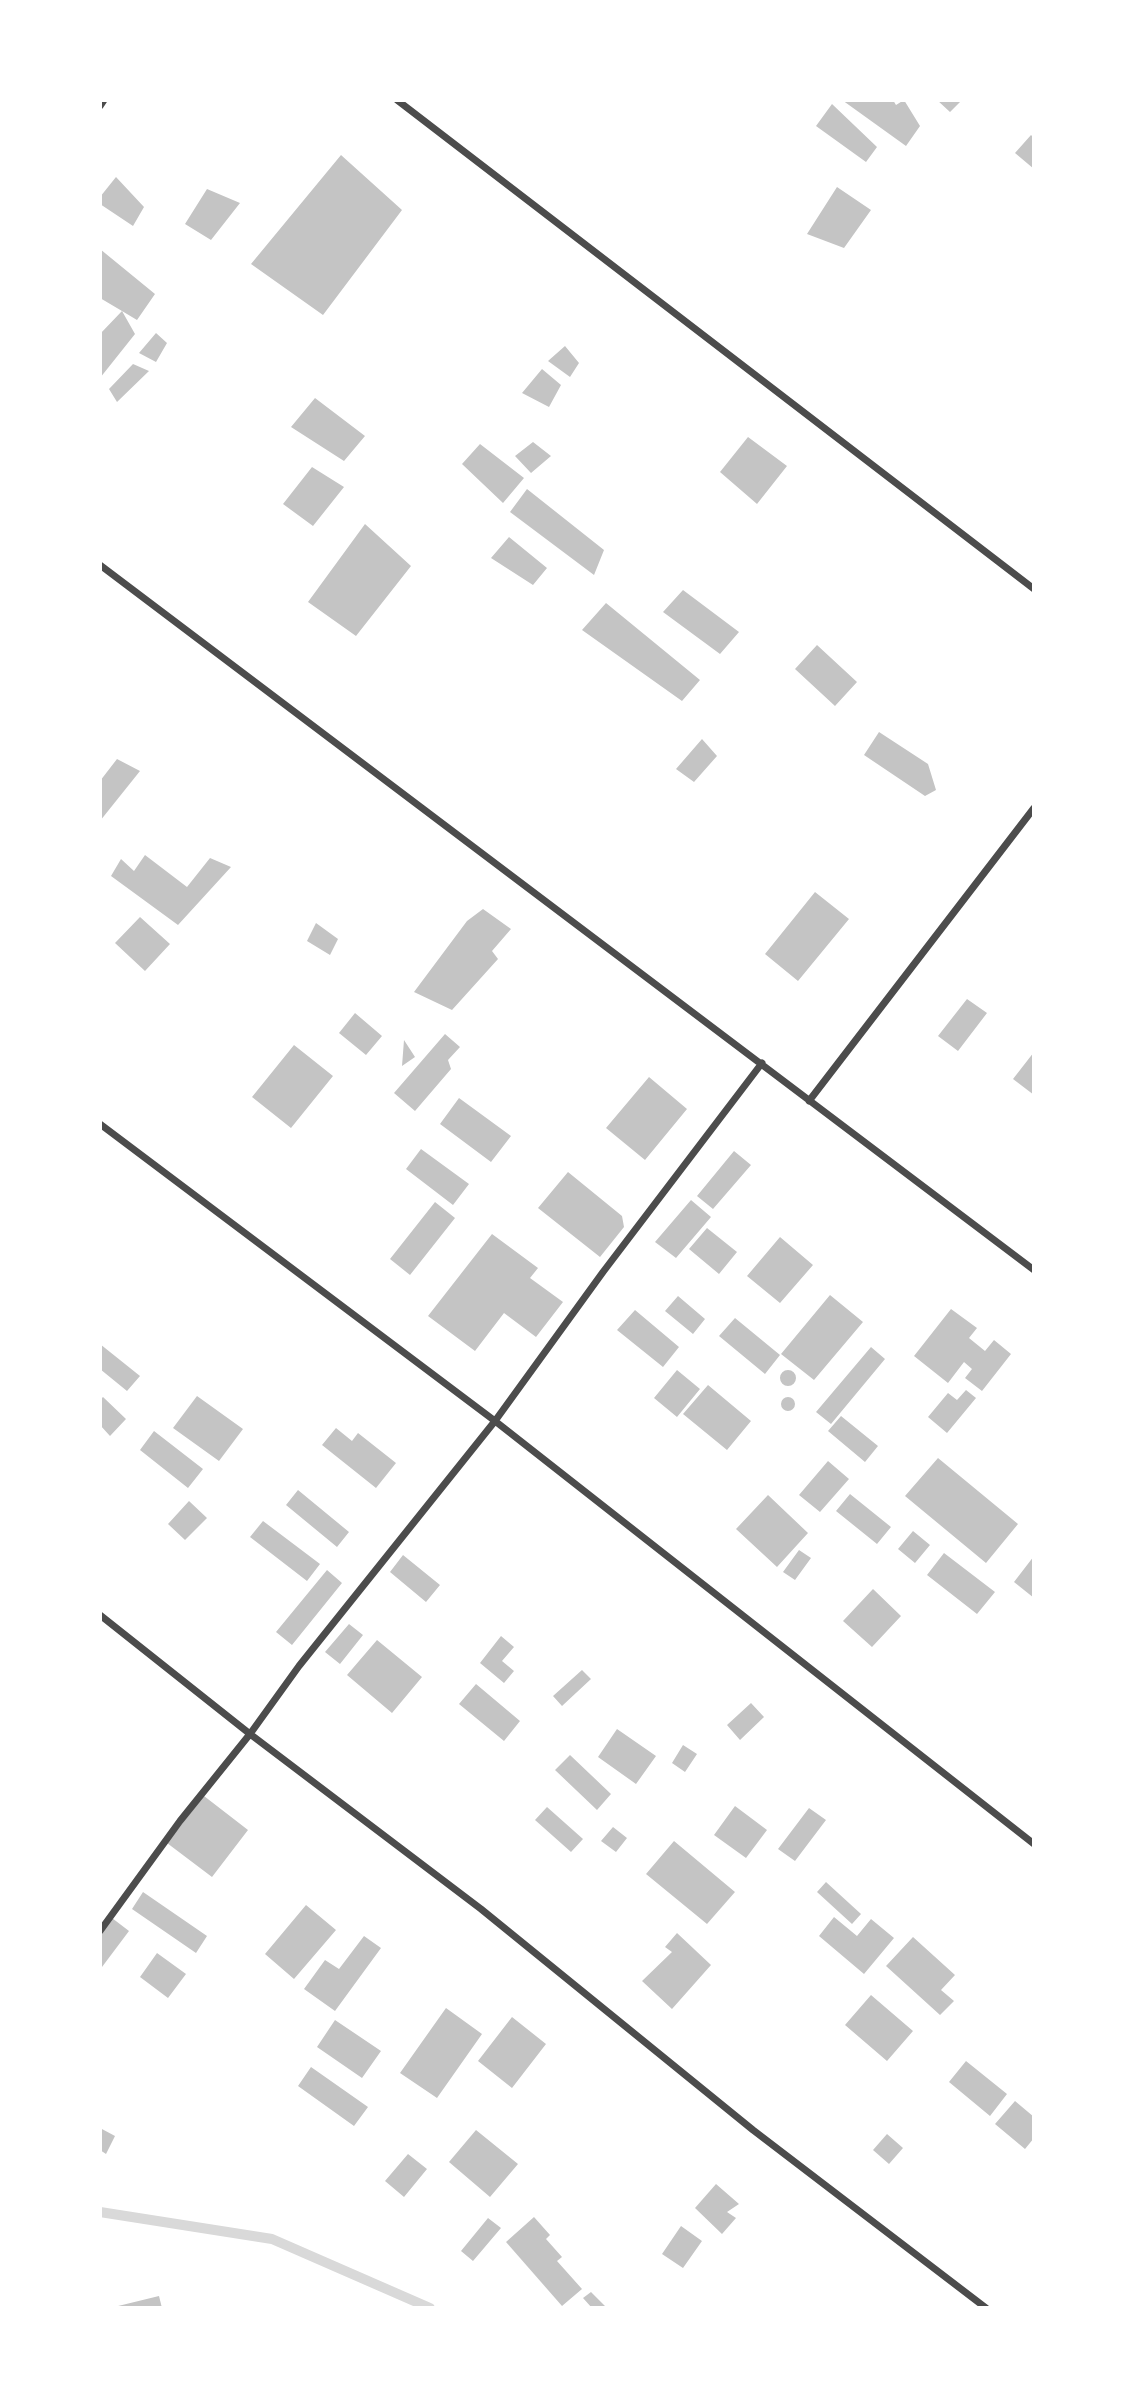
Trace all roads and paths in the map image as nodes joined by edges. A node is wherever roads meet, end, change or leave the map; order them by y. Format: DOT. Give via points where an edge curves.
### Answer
graph roads {
  1 [pos="104,100"];
  2 [pos="397,100"];
  3 [pos="100,106"];
  4 [pos="100,565"];
  5 [pos="1034,589"];
  6 [pos="1034,808"];
  7 [pos="762,1063"];
  8 [pos="808,1101"];
  9 [pos="100,1124"];
  10 [pos="1034,1270"];
  11 [pos="495,1420"];
  12 [pos="100,1615"];
  13 [pos="250,1734"];
  14 [pos="1034,1844"];
  15 [pos="100,1931"];
  16 [pos="986,2308"];
  1 -- 3 [label="street"];
  2 -- 5 [label="street"];
  4 -- 7 [label="street"];
  6 -- 8 [label="street"];
  7 -- 8 [label="street"];
  7 -- 11 [label="street"];
  8 -- 10 [label="street"];
  9 -- 11 [label="street"];
  11 -- 13 [label="street"];
  11 -- 14 [label="street"];
  12 -- 13 [label="street"];
  13 -- 15 [label="street"];
  13 -- 16 [label="street" via="481,1909 753,2130"];
}
